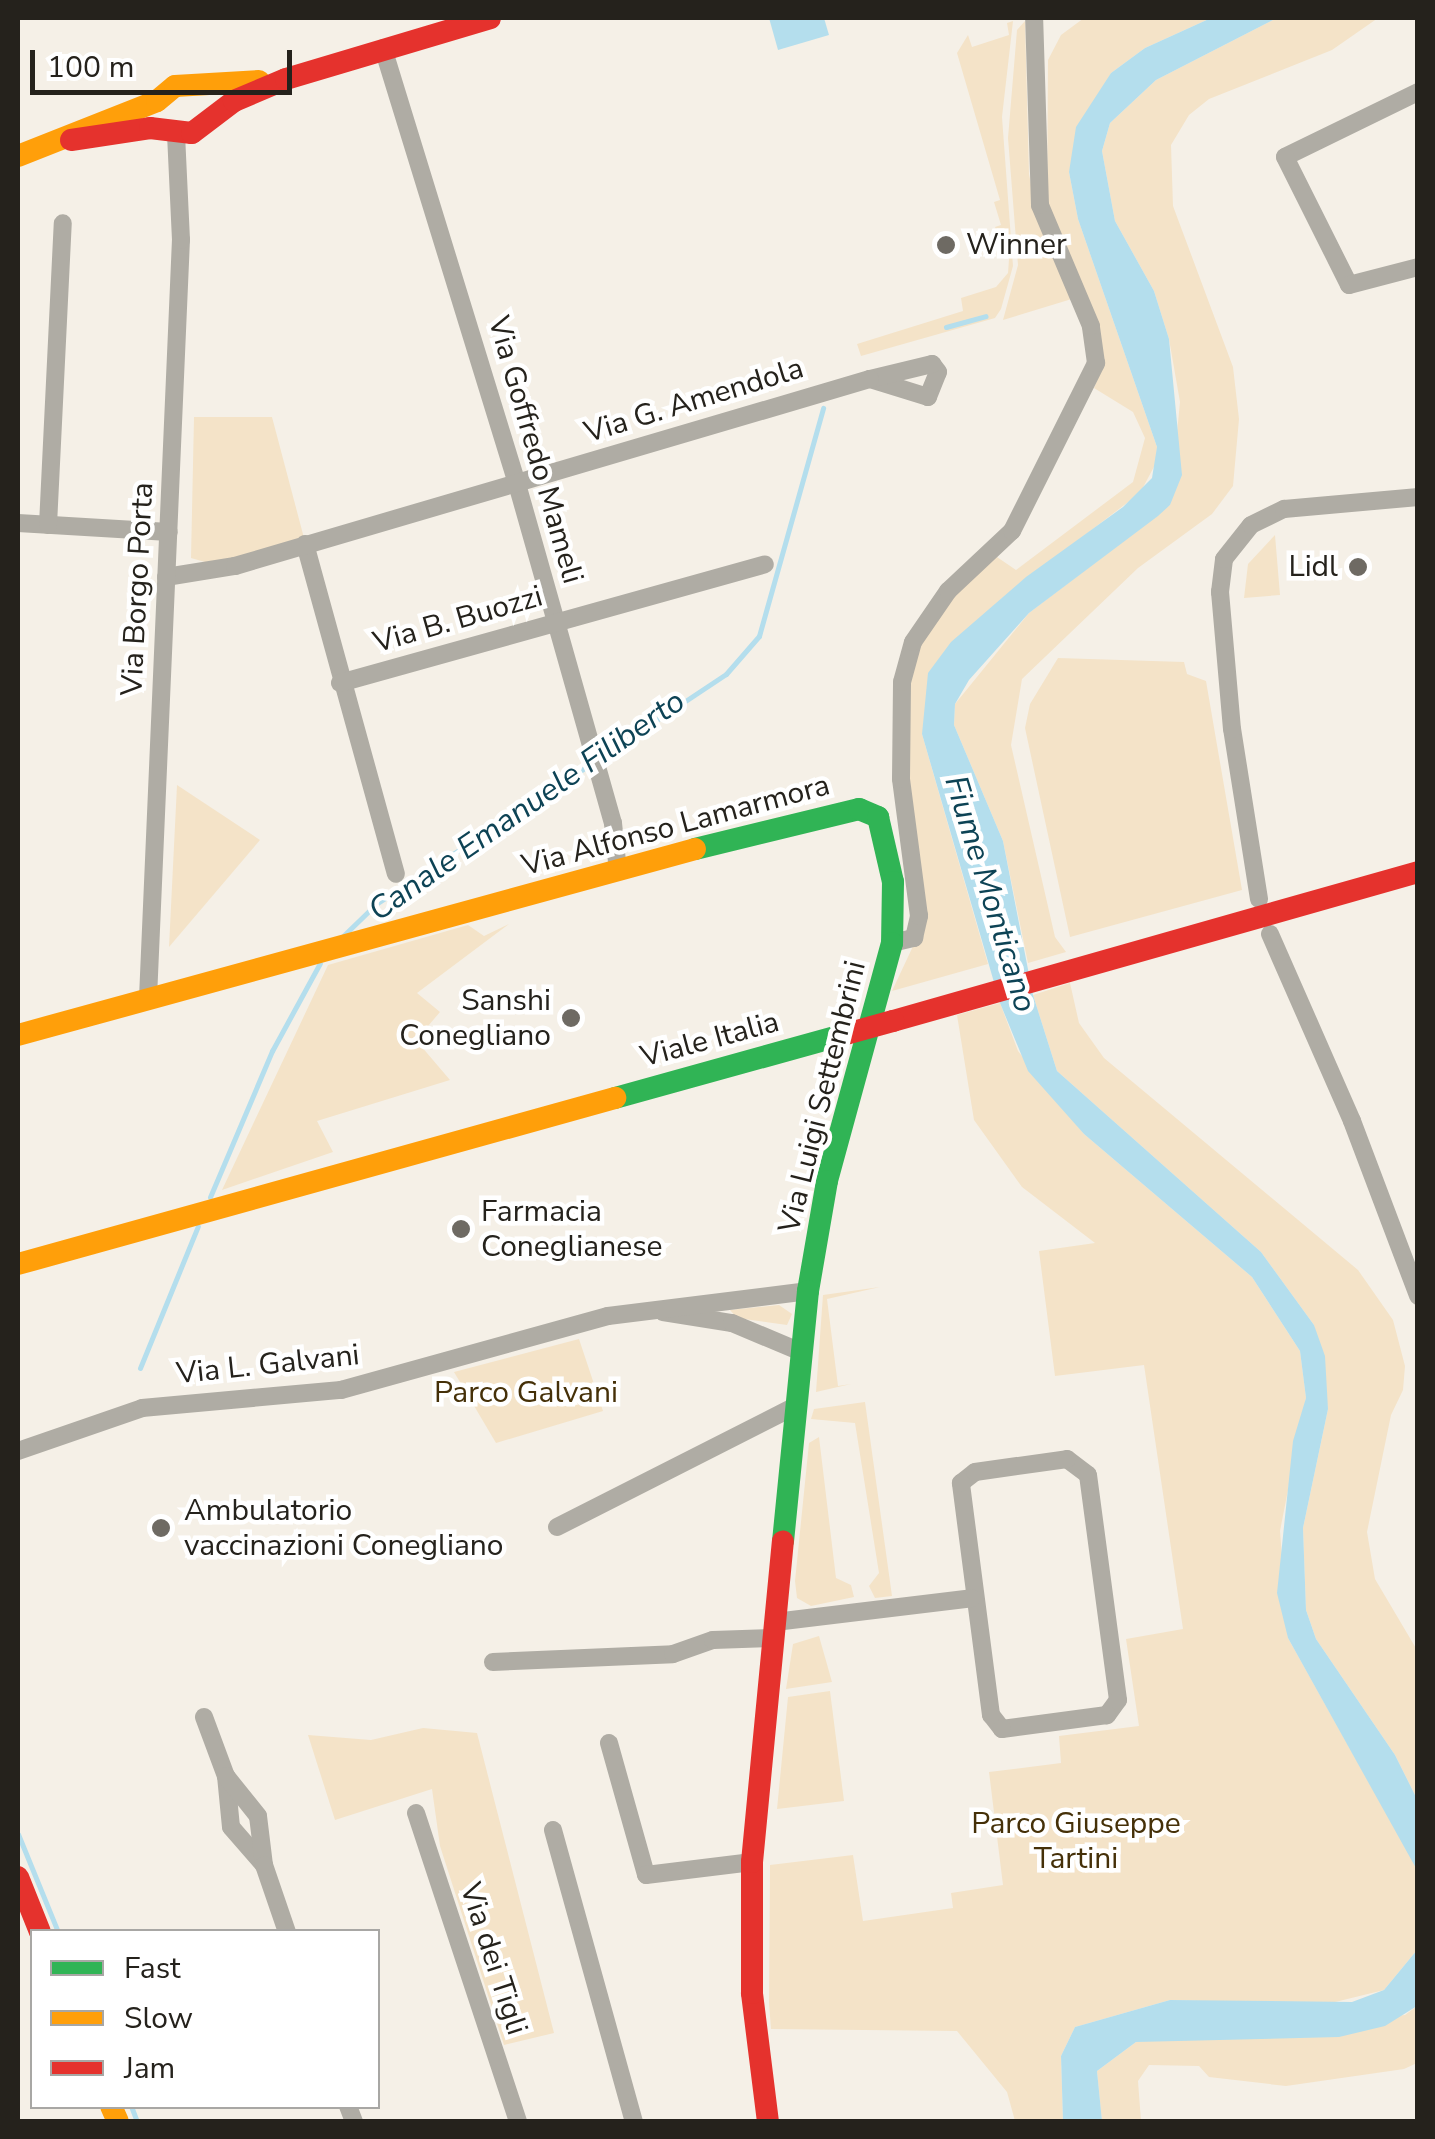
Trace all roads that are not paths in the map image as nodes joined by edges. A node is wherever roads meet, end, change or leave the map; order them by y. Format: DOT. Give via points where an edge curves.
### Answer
graph roads {
  1 [pos="490,18"];
  2 [pos="1034,18"];
  3 [pos="383,48"];
  4 [pos="286,79"];
  5 [pos="191,86"];
  6 [pos="1418,92"];
  7 [pos="157,102"];
  8 [pos="186,129"];
  9 [pos="70,140"];
  10 [pos="18,156"];
  11 [pos="63,223"];
  12 [pos="1418,267"];
  13 [pos="870,379"];
  14 [pos="518,484"];
  15 [pos="1418,498"];
  16 [pos="18,523"];
  17 [pos="48,524"];
  18 [pos="169,532"];
  19 [pos="305,544"];
  20 [pos="765,564"];
  21 [pos="166,577"];
  22 [pos="555,620"];
  23 [pos="340,683"];
  24 [pos="618,872"];
  25 [pos="1418,872"];
  26 [pos="396,874"];
  27 [pos="1259,898"];
  28 [pos="1270,934"];
  29 [pos="892,943"];
  30 [pos="148,998"];
  31 [pos="18,1036"];
  32 [pos="18,1264"];
  33 [pos="808,1291"];
  34 [pos="1418,1296"];
  35 [pos="642,1310"];
  36 [pos="801,1352"];
  37 [pos="797,1405"];
  38 [pos="18,1451"];
  39 [pos="557,1527"];
  40 [pos="972,1598"];
  41 [pos="774,1630"];
  42 [pos="494,1662"];
  43 [pos="204,1716"];
  44 [pos="609,1743"];
  45 [pos="226,1776"];
  46 [pos="416,1813"];
  47 [pos="553,1830"];
  48 [pos="752,1862"];
  49 [pos="264,1865"];
  50 [pos="18,1876"];
  51 [pos="39,1929"];
  52 [pos="286,1929"];
  53 [pos="518,2122"];
  54 [pos="634,2122"];
  55 [pos="768,2122"];
  1 -- 3 [label="street"];
  2 -- 29 [label="street, Via Luigi Settembrini" via="1040,205 1091,326 1096,363 1012,531 948,591 914,642 902,682 901,780 919,916 914,938"];
  3 -- 4 [label="street"];
  3 -- 14 [label="street, Via Goffredo Mameli"];
  4 -- 5 [label="street"];
  4 -- 8 [label="street"];
  5 -- 7 [label="street" via="174,86"];
  5 -- 8 [label="street" via="203,98"];
  6 -- 12 [label="street" via="1286,157 1350,285"];
  7 -- 8 [label="street"];
  7 -- 9 [label="street"];
  8 -- 9 [label="street"];
  8 -- 18 [label="street, Via Borgo Porta"];
  9 -- 10 [label="street"];
  11 -- 17 [label="street"];
  13 -- 14 [label="street, Via G. Amendola"];
  14 -- 19 [label="street, Via G. Amendola"];
  14 -- 22 [label="street, Via Goffredo Mameli"];
  15 -- 27 [label="street" via="1271,514 1242,534 1224,560 1220,592 1232,728"];
  16 -- 17 [label="street"];
  17 -- 18 [label="street"];
  18 -- 21 [label="street, Via Borgo Porta"];
  19 -- 21 [label="street, Via G. Amendola" via="213,572"];
  19 -- 23 [label="street"];
  20 -- 22 [label="street, Via B. Buozzi"];
  21 -- 30 [label="street, Via Borgo Porta"];
  22 -- 23 [label="street, Via B. Buozzi"];
  22 -- 24 [label="street, Via Goffredo Mameli" via="595,758"];
  23 -- 26 [label="street"];
  24 -- 29 [label="street, Via Alfonso Lamarmora" via="784,824 867,810 881,823 888,849"];
  24 -- 30 [label="street, Via Alfonso Lamarmora"];
  25 -- 32 [label="street, Viale Italia, bridge"];
  28 -- 34 [label="street"];
  29 -- 33 [label="street, Via Luigi Settembrini" via="827,1181"];
  30 -- 31 [label="street, Via Alfonso Lamarmora"];
  33 -- 35 [label="street"];
  33 -- 36 [label="street, Via Luigi Settembrini"];
  35 -- 36 [label="street" via="732,1323"];
  35 -- 38 [label="street, Via L. Galvani" via="341,1390 142,1408"];
  36 -- 37 [label="street, Via Luigi Settembrini"];
  37 -- 39 [label="street"];
  37 -- 41 [label="street, Via Luigi Settembrini"];
  40 -- 40 [label="street" via="995,1724 1012,1730 1114,1711 1119,1690 1084,1466 1048,1462 976,1472 961,1483"];
  40 -- 41 [label="street"];
  41 -- 42 [label="street" via="672,1654"];
  41 -- 48 [label="street, Via Luigi Settembrini"];
  43 -- 45 [label="street"];
  44 -- 48 [label="street" via="646,1875"];
  45 -- 49 [label="street" via="258,1816"];
  45 -- 49 [label="street" via="232,1827"];
  46 -- 53 [label="street, Via dei Tigli"];
  47 -- 54 [label="street"];
  48 -- 55 [label="street, Via Luigi Settembrini" via="752,1993"];
  49 -- 52 [label="street"];
  50 -- 51 [label="street"];
}
